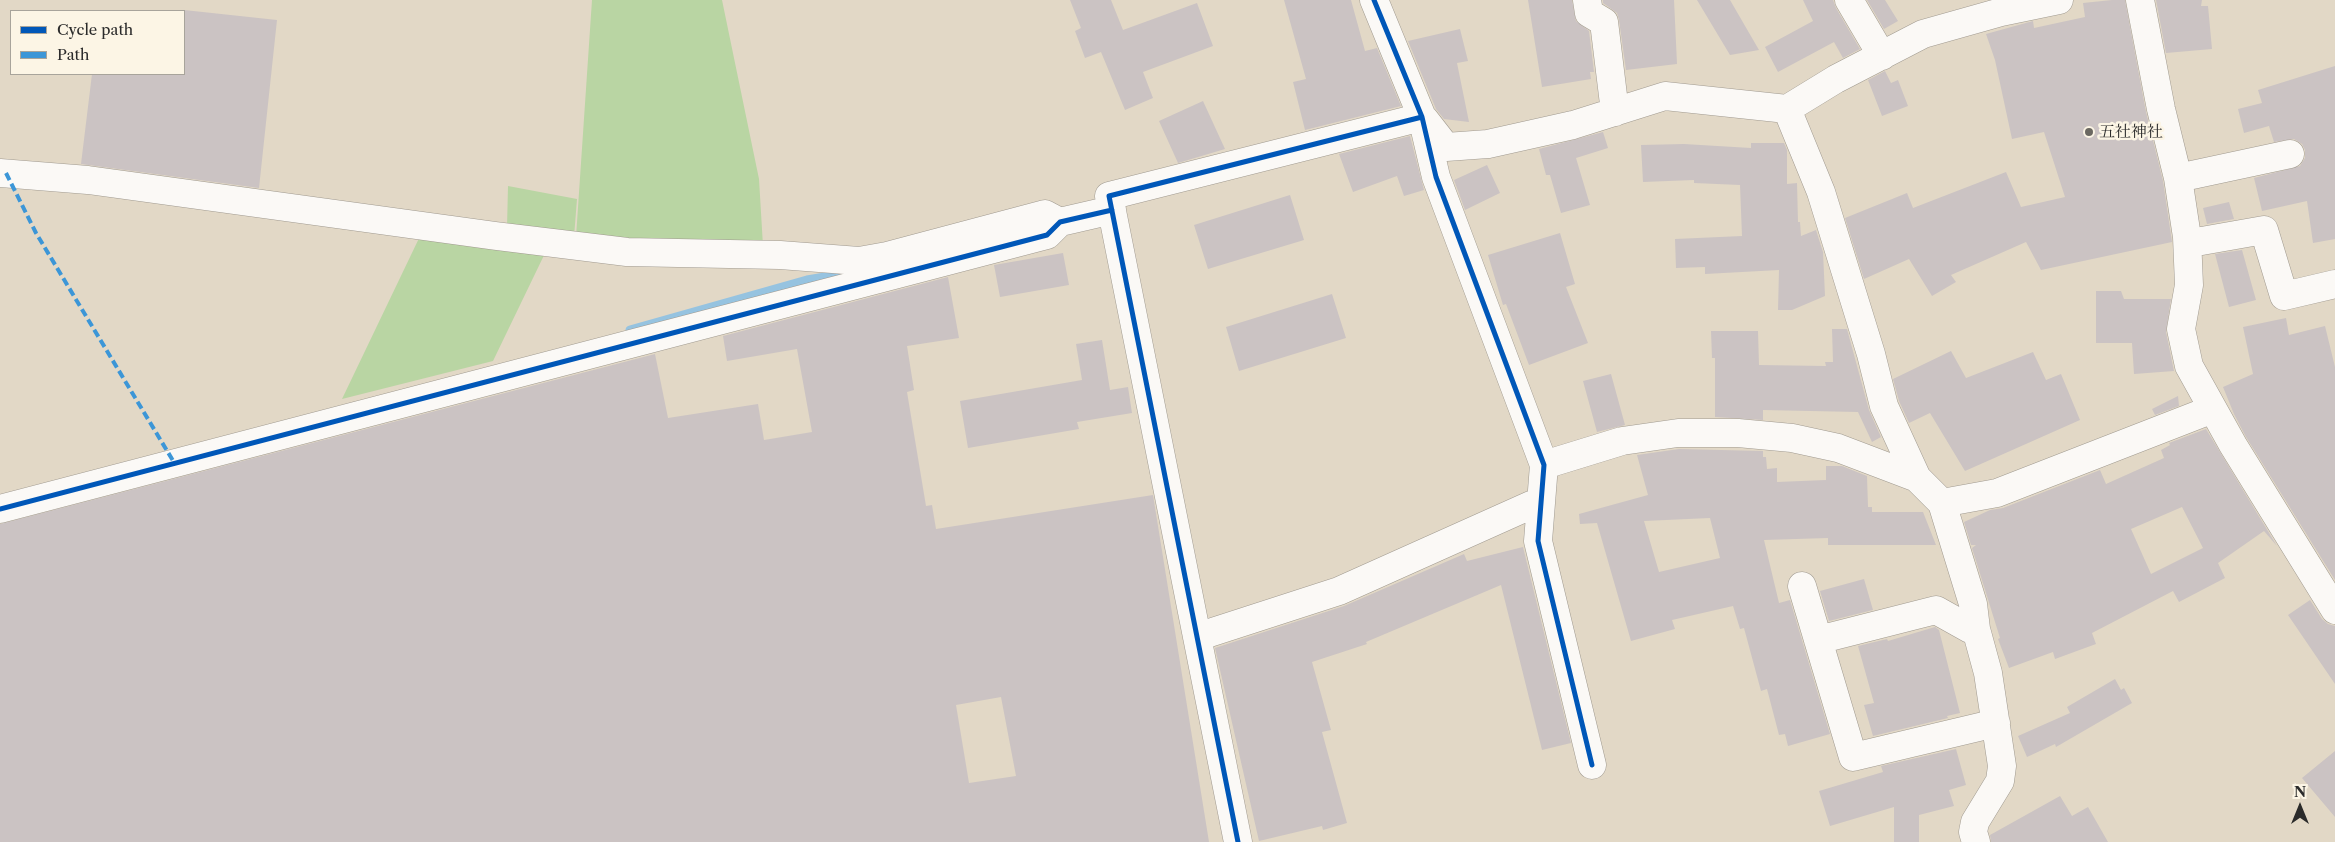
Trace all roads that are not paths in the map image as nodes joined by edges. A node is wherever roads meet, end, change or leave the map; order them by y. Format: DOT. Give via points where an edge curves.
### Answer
graph roads {
  1 [pos="1374,0"];
  2 [pos="1587,0"];
  3 [pos="1849,0"];
  4 [pos="2059,0"];
  5 [pos="2140,0"];
  6 [pos="1882,56"];
  7 [pos="1787,109"];
  8 [pos="1615,112"];
  9 [pos="1422,117"];
  10 [pos="2290,154"];
  11 [pos="0,173"];
  12 [pos="2178,178"];
  13 [pos="1112,210"];
  14 [pos="1060,222"];
  15 [pos="2186,237"];
  16 [pos="823,276"];
  17 [pos="2335,284"];
  18 [pos="2213,409"];
  19 [pos="1544,465"];
  20 [pos="1917,478"];
  21 [pos="1942,503"];
  22 [pos="1540,506"];
  23 [pos="0,509"];
  24 [pos="1802,586"];
  25 [pos="2335,610"];
  26 [pos="1976,628"];
  27 [pos="1205,636"];
  28 [pos="1818,640"];
  29 [pos="1996,723"];
  30 [pos="1592,765"];
  31 [pos="1238,842"];
  32 [pos="1976,842"];
  1 -- 9 [label="street"];
  2 -- 8 [label="street" via="1589,13 1604,22"];
  3 -- 6 [label="street"];
  4 -- 6 [label="street" via="1923,34"];
  5 -- 12 [label="street"];
  6 -- 7 [label="street"];
  7 -- 8 [label="street" via="1665,96"];
  7 -- 20 [label="street" via="1820,192 1884,406"];
  8 -- 9 [label="street" via="1488,144 1446,147"];
  9 -- 13 [label="street" via="1109,196"];
  9 -- 19 [label="street" via="1436,177"];
  10 -- 12 [label="street"];
  11 -- 16 [label="street" via="88,180 486,235"];
  12 -- 15 [label="street"];
  13 -- 14 [label="street"];
  13 -- 27 [label="street"];
  14 -- 16 [label="street" via="1047,235"];
  14 -- 16 [label="street" via="1045,214 887,256 859,260"];
  15 -- 17 [label="street" via="2196,242 2264,230 2284,296"];
  15 -- 18 [label="street" via="2189,285 2181,329 2189,366"];
  16 -- 23 [label="street"];
  18 -- 21 [label="street" via="1997,493"];
  18 -- 25 [label="street"];
  19 -- 20 [label="street" via="1622,441 1678,433 1738,433 1792,438 1838,448"];
  19 -- 22 [label="street"];
  20 -- 21 [label="street"];
  21 -- 26 [label="street" via="1973,604"];
  22 -- 27 [label="street" via="1531,505 1339,591"];
  22 -- 30 [label="street" via="1538,540"];
  24 -- 28 [label="street"];
  26 -- 28 [label="street" via="1936,610"];
  26 -- 29 [label="street"];
  27 -- 31 [label="street"];
  28 -- 29 [label="street" via="1853,757"];
  29 -- 32 [label="street" via="2002,766 2000,781 1975,822"];
}
